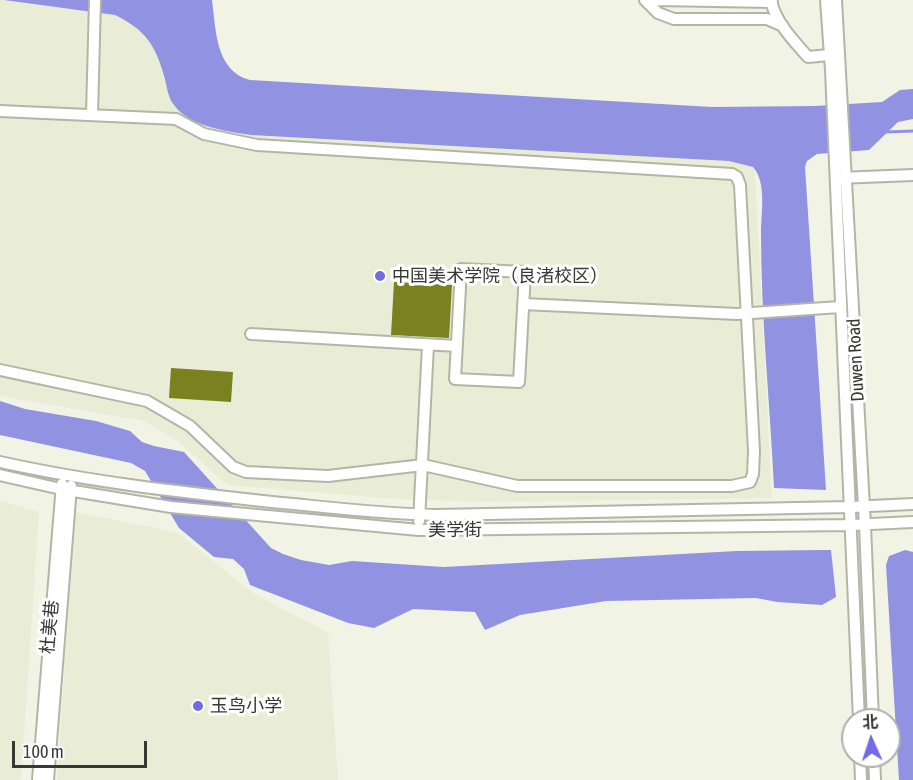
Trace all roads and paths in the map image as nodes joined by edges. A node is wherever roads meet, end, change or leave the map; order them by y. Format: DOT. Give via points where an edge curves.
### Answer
graph roads {
  1 [pos="95,0"];
  2 [pos="645,0"];
  3 [pos="656,0"];
  4 [pos="826,0"];
  5 [pos="836,0"];
  6 [pos="772,1"];
  7 [pos="783,26"];
  8 [pos="829,55"];
  9 [pos="835,70"];
  10 [pos="0,111"];
  11 [pos="92,116"];
  12 [pos="913,175"];
  13 [pos="840,178"];
  14 [pos="523,304"];
  15 [pos="840,307"];
  16 [pos="746,313"];
  17 [pos="251,334"];
  18 [pos="428,345"];
  19 [pos="457,346"];
  20 [pos="0,370"];
  21 [pos="0,462"];
  22 [pos="423,465"];
  23 [pos="0,475"];
  24 [pos="67,475"];
  25 [pos="66,489"];
  26 [pos="913,504"];
  27 [pos="849,507"];
  28 [pos="864,507"];
  29 [pos="419,515"];
  30 [pos="913,522"];
  31 [pos="850,525"];
  32 [pos="865,525"];
  33 [pos="418,530"];
  34 [pos="858,708"];
  35 [pos="873,708"];
  36 [pos="38,780"];
  37 [pos="48,780"];
  1 -- 11 [label="street"];
  2 -- 7 [label="street" via="658,13 674,19 767,19"];
  3 -- 6 [label="street"];
  4 -- 8 [label="street, Duwen Road"];
  5 -- 9 [label="street, Duwen Road"];
  6 -- 7 [label="street"];
  7 -- 8 [label="street" via="808,57"];
  8 -- 9 [label="street, Duwen Road"];
  9 -- 13 [label="street, Duwen Road"];
  10 -- 11 [label="street"];
  11 -- 16 [label="street" via="176,119 204,134 257,145 732,174 740,184"];
  12 -- 13 [label="street"];
  13 -- 15 [label="street, Duwen Road"];
  13 -- 28 [label="street, Duwen Road"];
  14 -- 16 [label="street"];
  14 -- 19 [label="street" via="525,272 461,269"];
  14 -- 19 [label="street" via="519,382 455,378"];
  15 -- 16 [label="street"];
  15 -- 27 [label="street, Duwen Road"];
  16 -- 22 [label="street" via="754,451 750,482 732,486 516,486"];
  17 -- 18 [label="street"];
  18 -- 19 [label="street"];
  18 -- 22 [label="street"];
  20 -- 22 [label="street" via="147,401 190,426 238,471 328,476"];
  21 -- 24 [label="street, 美学街"];
  22 -- 29 [label="street"];
  23 -- 25 [label="street, 美学街"];
  24 -- 25 [label="street, 杜美巷"];
  24 -- 29 [label="street, 美学街" via="188,493"];
  25 -- 33 [label="street, 美学街" via="171,507"];
  25 -- 36 [label="street, 杜美巷"];
  25 -- 37 [label="street, 杜美巷"];
  26 -- 28 [label="street, 美学街"];
  27 -- 28 [label="street, 美学街"];
  27 -- 29 [label="street, 美学街"];
  27 -- 31 [label="street, Duwen Road"];
  28 -- 32 [label="street, Duwen Road"];
  29 -- 33 [label="street"];
  30 -- 32 [label="street, 美学街"];
  31 -- 32 [label="street, 美学街"];
  31 -- 33 [label="street, 美学街"];
  31 -- 34 [label="street, Duwen Road"];
  32 -- 35 [label="street, Duwen Road"];
}
